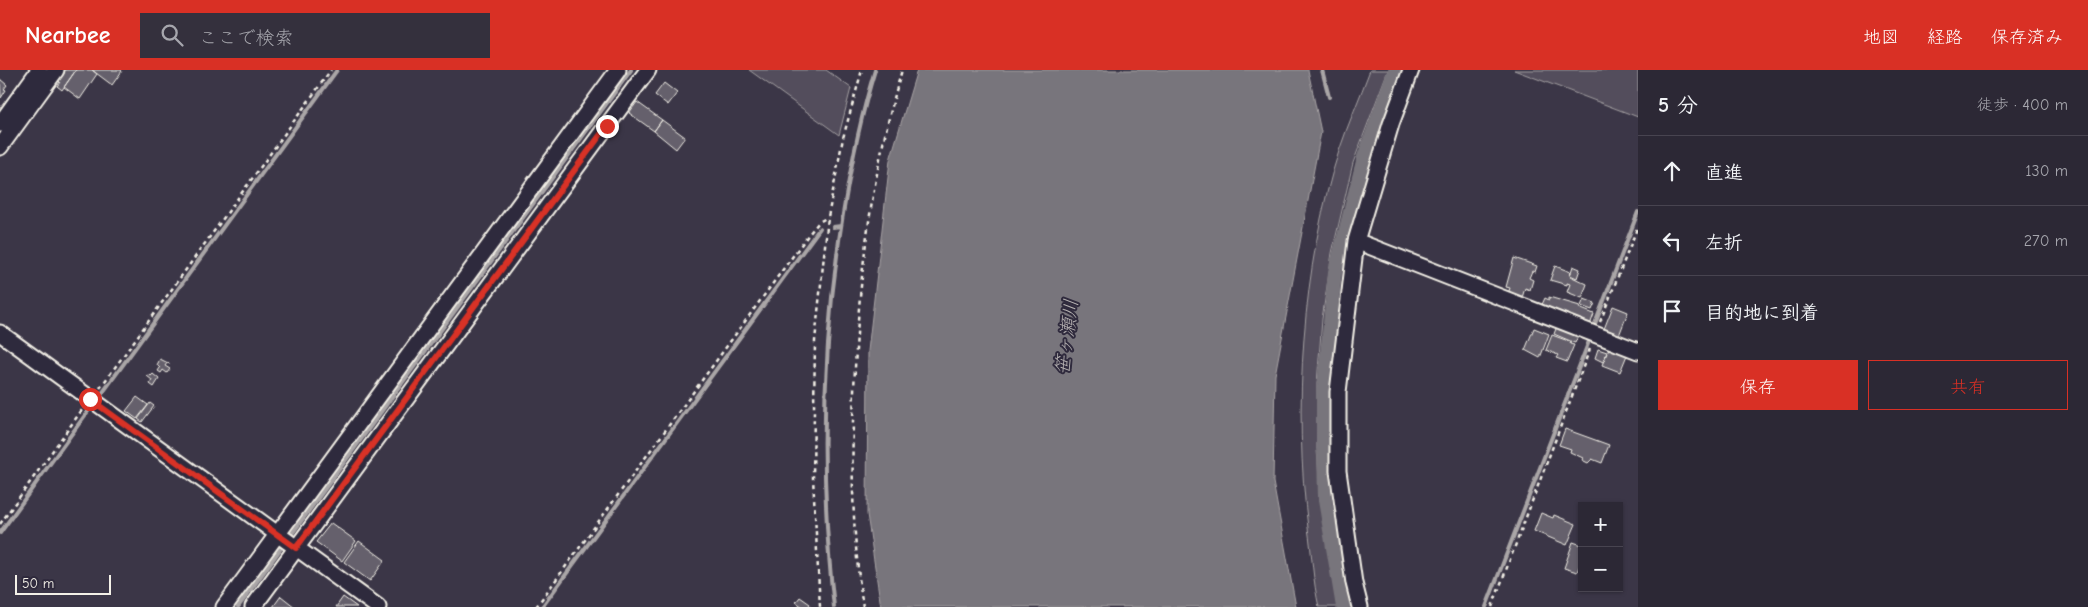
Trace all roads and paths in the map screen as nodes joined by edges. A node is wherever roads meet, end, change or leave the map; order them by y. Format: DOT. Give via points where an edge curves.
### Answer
graph roads {
  1 [pos="39,70"];
  2 [pos="56,70"];
  3 [pos="331,70"];
  4 [pos="618,70"];
  5 [pos="648,70"];
  6 [pos="862,70"];
  7 [pos="902,70"];
  8 [pos="1411,70"];
  9 [pos="0,124"];
  10 [pos="0,147"];
  11 [pos="828,218"];
  12 [pos="1638,226"];
  13 [pos="1356,241"];
  14 [pos="0,333"];
  15 [pos="1592,334"];
  16 [pos="1638,351"];
  17 [pos="90,399"];
  18 [pos="0,524"];
  19 [pos="286,541"];
  20 [pos="224,607"];
  21 [pos="254,607"];
  22 [pos="378,607"];
  23 [pos="536,607"];
  24 [pos="820,607"];
  25 [pos="863,607"];
  26 [pos="1360,607"];
  27 [pos="1492,607"];
  1 -- 9 [label="street"];
  2 -- 10 [label="street"];
  3 -- 17 [label="path"];
  4 -- 19 [label="street"];
  5 -- 19 [label="street"];
  6 -- 11 [label="path" via="843,138"];
  7 -- 25 [label="path" via="880,161 859,298 852,437 854,523"];
  8 -- 13 [label="street"];
  11 -- 23 [label="path" via="808,234"];
  11 -- 24 [label="path" via="815,341 812,428"];
  12 -- 15 [label="path"];
  13 -- 15 [label="street"];
  13 -- 26 [label="street" via="1338,392 1338,471"];
  14 -- 17 [label="street"];
  15 -- 16 [label="street"];
  15 -- 27 [label="path"];
  17 -- 18 [label="path"];
  17 -- 19 [label="street"];
  19 -- 20 [label="street"];
  19 -- 21 [label="street"];
  19 -- 22 [label="street"];
}
